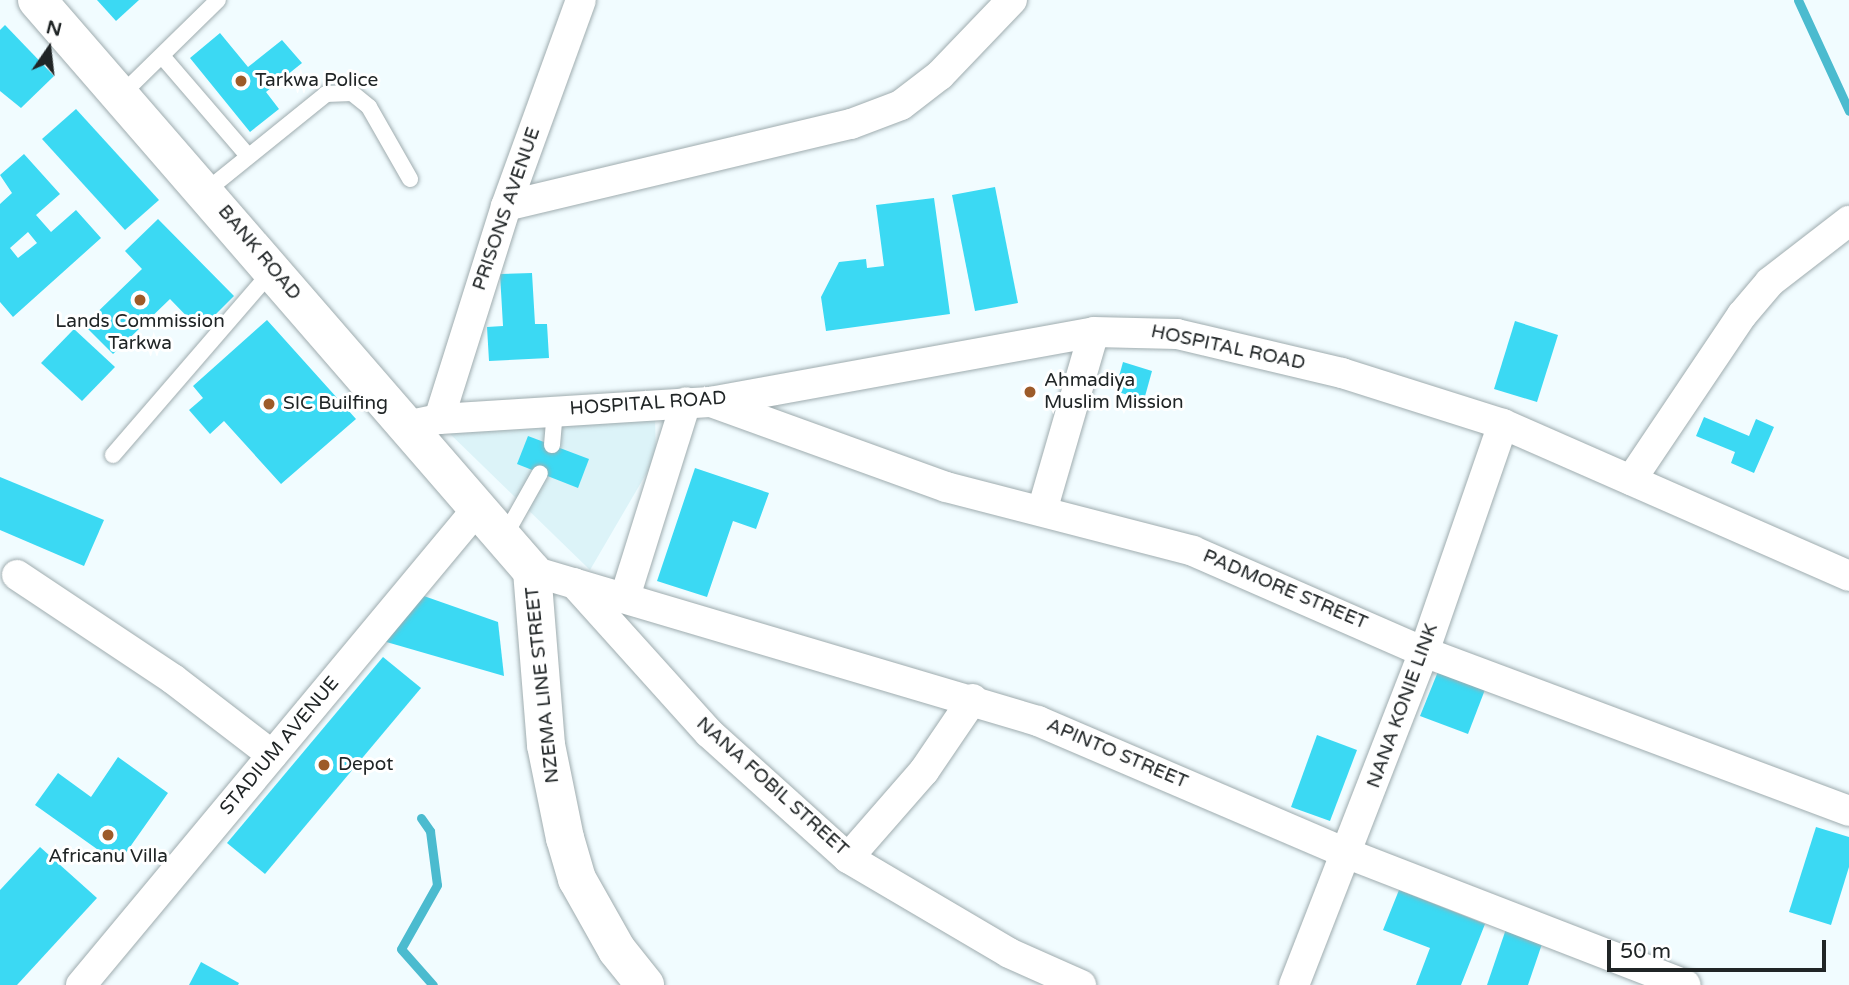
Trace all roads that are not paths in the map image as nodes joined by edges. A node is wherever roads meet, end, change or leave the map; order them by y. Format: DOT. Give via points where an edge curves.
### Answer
graph roads {
  1 [pos="37,0"];
  2 [pos="218,0"];
  3 [pos="581,0"];
  4 [pos="1012,0"];
  5 [pos="162,55"];
  6 [pos="120,96"];
  7 [pos="248,156"];
  8 [pos="410,179"];
  9 [pos="206,191"];
  10 [pos="506,206"];
  11 [pos="1849,221"];
  12 [pos="273,270"];
  13 [pos="1094,332"];
  14 [pos="698,402"];
  15 [pos="555,411"];
  16 [pos="422,422"];
  17 [pos="1503,424"];
  18 [pos="552,445"];
  19 [pos="113,455"];
  20 [pos="540,473"];
  21 [pos="1631,480"];
  22 [pos="478,508"];
  23 [pos="1042,511"];
  24 [pos="504,537"];
  25 [pos="532,571"];
  26 [pos="17,575"];
  27 [pos="1849,576"];
  28 [pos="574,582"];
  29 [pos="625,597"];
  30 [pos="1424,652"];
  31 [pos="973,699"];
  32 [pos="272,755"];
  33 [pos="1849,811"];
  34 [pos="1348,854"];
  35 [pos="848,858"];
  36 [pos="82,985"];
  37 [pos="645,985"];
  38 [pos="1081,985"];
  39 [pos="1294,985"];
  40 [pos="1685,985"];
  1 -- 6 [label="street, BANK ROAD"];
  2 -- 5 [label="lane"];
  3 -- 10 [label="street, PRISONS AVENUE"];
  4 -- 10 [label="street" via="940,75 901,105 850,124"];
  5 -- 6 [label="lane"];
  5 -- 7 [label="lane"];
  6 -- 9 [label="street, BANK ROAD"];
  7 -- 8 [label="lane" via="326,94 352,93 369,107"];
  7 -- 9 [label="lane"];
  9 -- 12 [label="street, BANK ROAD"];
  10 -- 16 [label="street, PRISONS AVENUE"];
  11 -- 21 [label="street" via="1770,282 1742,315"];
  12 -- 16 [label="street, BANK ROAD"];
  12 -- 19 [label="lane"];
  13 -- 14 [label="street, HOSPITAL ROAD"];
  13 -- 17 [label="street, HOSPITAL ROAD" via="1177,334 1342,373"];
  13 -- 23 [label="street"];
  14 -- 15 [label="street, HOSPITAL ROAD"];
  14 -- 23 [label="street, PADMORE STREET" via="946,487"];
  14 -- 29 [label="street"];
  15 -- 16 [label="street, HOSPITAL ROAD"];
  15 -- 18 [label="lane"];
  16 -- 22 [label="street, BANK ROAD"];
  17 -- 21 [label="street, HOSPITAL ROAD"];
  17 -- 30 [label="street, NANA KONIE LINK"];
  20 -- 24 [label="lane"];
  21 -- 27 [label="street, HOSPITAL ROAD"];
  22 -- 24 [label="street, NZEMA LINE STREET"];
  22 -- 32 [label="street, STADIUM AVENUE"];
  23 -- 30 [label="street, PADMORE STREET" via="1193,551"];
  24 -- 25 [label="street, NZEMA LINE STREET"];
  25 -- 28 [label="street, APINTO STREET"];
  25 -- 37 [label="street, NZEMA LINE STREET" via="546,745 565,838 584,891 617,950"];
  26 -- 32 [label="street" via="173,678"];
  28 -- 29 [label="street, APINTO STREET"];
  28 -- 35 [label="street, NANA FOBIL STREET" via="709,733"];
  29 -- 31 [label="street, APINTO STREET"];
  30 -- 33 [label="street, PADMORE STREET"];
  30 -- 34 [label="street, NANA KONIE LINK"];
  31 -- 34 [label="street, APINTO STREET" via="1038,720"];
  31 -- 35 [label="street" via="924,771"];
  32 -- 36 [label="street, STADIUM AVENUE"];
  34 -- 39 [label="street, NANA KONIE LINK"];
  34 -- 40 [label="street, APINTO STREET"];
  35 -- 38 [label="street, NANA FOBIL STREET" via="1009,953"];
}
